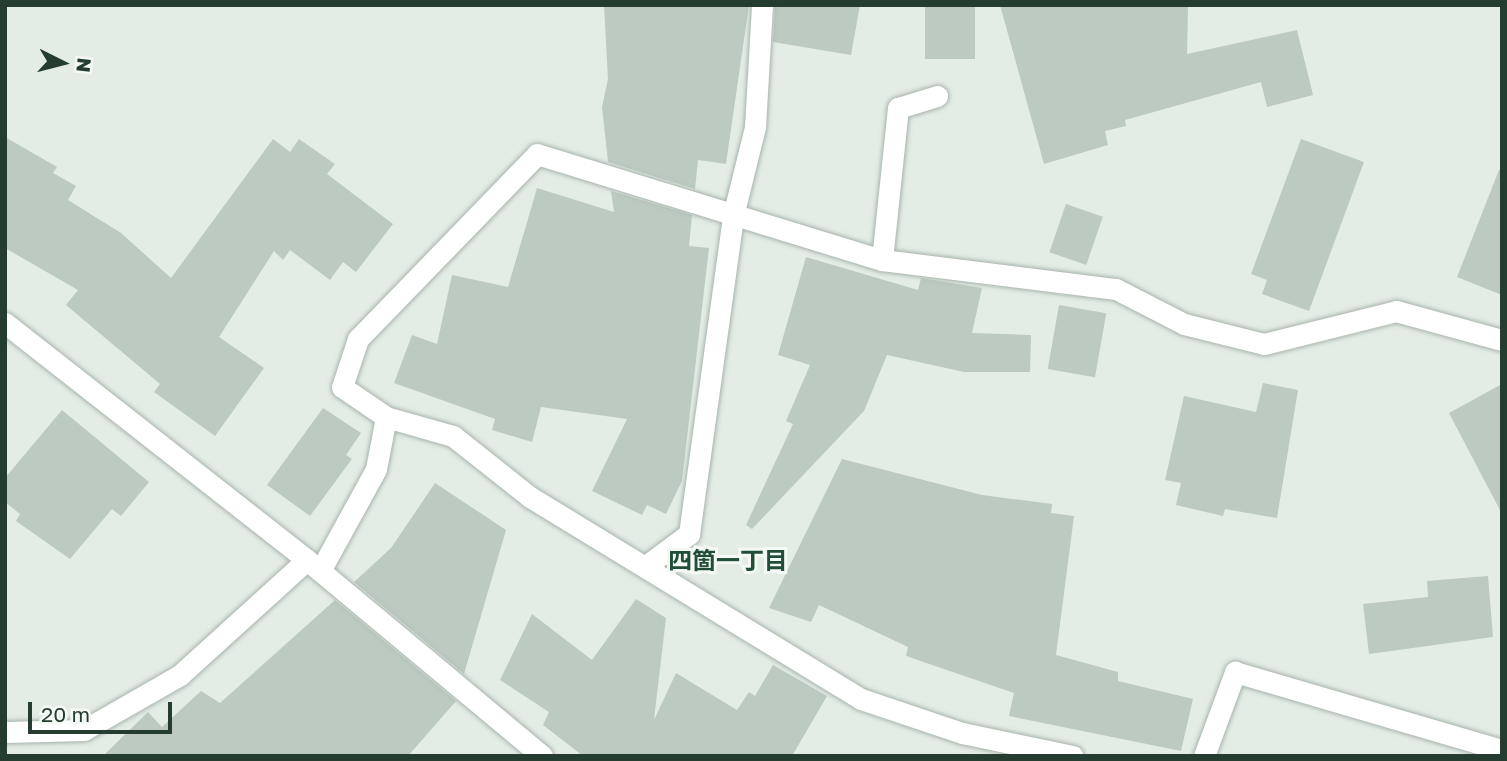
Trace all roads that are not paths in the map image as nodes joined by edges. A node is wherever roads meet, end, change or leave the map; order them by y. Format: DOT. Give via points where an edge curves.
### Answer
graph roads {
  1 [pos="762,5"];
  2 [pos="937,96"];
  3 [pos="733,216"];
  4 [pos="882,260"];
  5 [pos="5,323"];
  6 [pos="1502,340"];
  7 [pos="386,417"];
  8 [pos="314,565"];
  9 [pos="646,566"];
  10 [pos="5,732"];
  11 [pos="1502,750"];
  12 [pos="542,756"];
  13 [pos="1073,756"];
  14 [pos="1204,756"];
  1 -- 3 [label="street" via="755,127"];
  2 -- 4 [label="street" via="898,108"];
  3 -- 4 [label="street"];
  3 -- 7 [label="street" via="537,154 358,339 342,387"];
  3 -- 9 [label="street" via="689,534"];
  4 -- 6 [label="street" via="1116,289 1184,324 1264,344 1396,311"];
  5 -- 8 [label="street"];
  7 -- 8 [label="street" via="376,469"];
  7 -- 9 [label="street" via="453,436 530,497"];
  8 -- 10 [label="street" via="180,675 83,730"];
  8 -- 12 [label="street"];
  9 -- 13 [label="street" via="861,699 962,733"];
  11 -- 14 [label="street" via="1235,672"];
}
